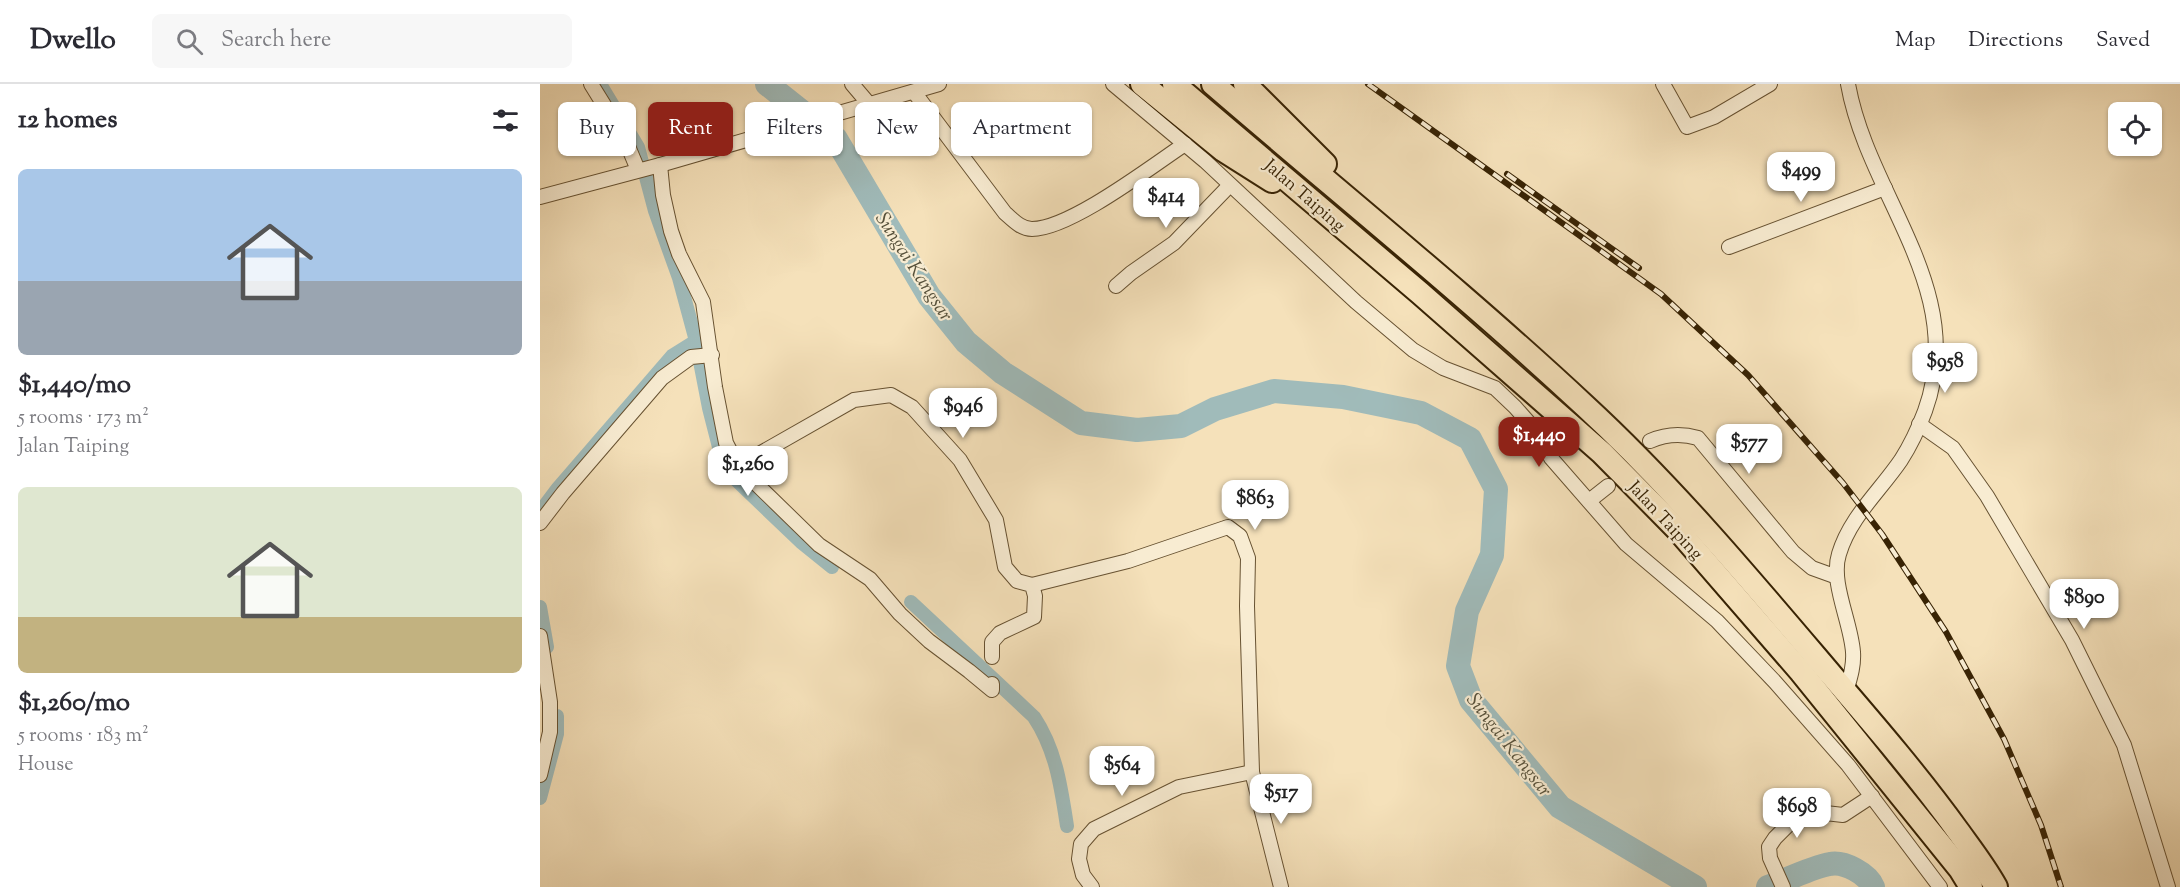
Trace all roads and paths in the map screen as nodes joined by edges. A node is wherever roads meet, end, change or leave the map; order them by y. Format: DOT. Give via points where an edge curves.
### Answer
graph roads {
  1 [pos="591,84"];
  2 [pos="852,84"];
  3 [pos="939,84"];
  4 [pos="1113,84"];
  5 [pos="1142,84"];
  6 [pos="1174,84"];
  7 [pos="1212,84"];
  8 [pos="1245,84"];
  9 [pos="1664,84"];
  10 [pos="1770,84"];
  11 [pos="1848,84"];
  12 [pos="914,92"];
  13 [pos="862,102"];
  14 [pos="876,102"];
  15 [pos="855,108"];
  16 [pos="1185,144"];
  17 [pos="656,165"];
  18 [pos="638,170"];
  19 [pos="1230,185"];
  20 [pos="1885,188"];
  21 [pos="540,197"];
  22 [pos="1313,203"];
  23 [pos="1360,210"];
  24 [pos="1729,247"];
  25 [pos="1116,286"];
  26 [pos="709,355"];
  27 [pos="1919,424"];
  28 [pos="1650,441"];
  29 [pos="738,466"];
  30 [pos="1608,486"];
  31 [pos="1589,501"];
  32 [pos="540,523"];
  33 [pos="1837,577"];
  34 [pos="1032,585"];
  35 [pos="540,636"];
  36 [pos="992,657"];
  37 [pos="992,684"];
  38 [pos="1846,692"];
  39 [pos="1252,772"];
  40 [pos="540,775"];
  41 [pos="1872,796"];
  42 [pos="1092,887"];
  43 [pos="1281,887"];
  44 [pos="1783,887"];
  45 [pos="1940,887"];
  46 [pos="1971,887"];
  47 [pos="1996,887"];
  48 [pos="2168,887"];
  1 -- 18 [label="street" via="625,139"];
  2 -- 13 [label="street"];
  3 -- 12 [label="street"];
  4 -- 16 [label="street"];
  5 -- 22 [label="highway" via="1223,150"];
  6 -- 22 [label="highway, Jalan Taiping"];
  7 -- 23 [label="highway, Jalan Taiping"];
  8 -- 23 [label="highway" via="1309,146"];
  9 -- 10 [label="street" via="1687,127 1714,117"];
  11 -- 20 [label="street" via="1866,144"];
  12 -- 14 [label="street"];
  12 -- 16 [label="street" via="1005,213 1030,229 1059,222 1093,205"];
  15 -- 17 [label="street"];
  16 -- 19 [label="street"];
  17 -- 18 [label="street"];
  17 -- 26 [label="street" via="671,231 703,302"];
  18 -- 21 [label="street"];
  19 -- 25 [label="street" via="1174,243"];
  19 -- 31 [label="street" via="1413,350 1443,368 1495,388 1537,432 1551,458"];
  20 -- 24 [label="street"];
  20 -- 27 [label="street" via="1920,266 1933,307 1934,373"];
  22 -- 46 [label="highway, Jalan Taiping" via="1593,445 1677,529 1801,672"];
  23 -- 38 [label="highway, Jalan Taiping" via="1586,406 1749,577"];
  26 -- 29 [label="street" via="726,443"];
  26 -- 32 [label="street" via="691,357 662,378"];
  27 -- 33 [label="street" via="1902,459 1847,531 1838,556"];
  27 -- 48 [label="street" via="1953,448 1987,496 2072,640 2124,745"];
  28 -- 33 [label="street" via="1675,435 1698,438 1793,552 1812,568"];
  29 -- 34 [label="street" via="854,400 891,395 912,407 960,460 996,520 1005,567 1017,581"];
  29 -- 37 [label="street" via="819,545 870,579 929,641 992,690"];
  30 -- 31 [label="street"];
  31 -- 41 [label="street" via="1626,544 1717,621"];
  33 -- 38 [label="street" via="1853,650"];
  34 -- 36 [label="street" via="1034,618 1000,633 992,642"];
  34 -- 39 [label="street" via="1128,561 1228,527 1240,536 1248,558"];
  35 -- 40 [label="street" via="550,702 550,732"];
  38 -- 47 [label="highway, Jalan Taiping" via="1942,809"];
  39 -- 42 [label="street" via="1179,787 1094,829 1081,844 1079,859 1083,875"];
  39 -- 43 [label="street"];
  41 -- 44 [label="street" via="1843,815 1808,812 1794,819 1775,838 1769,848 1770,858"];
  41 -- 45 [label="street"];
}
